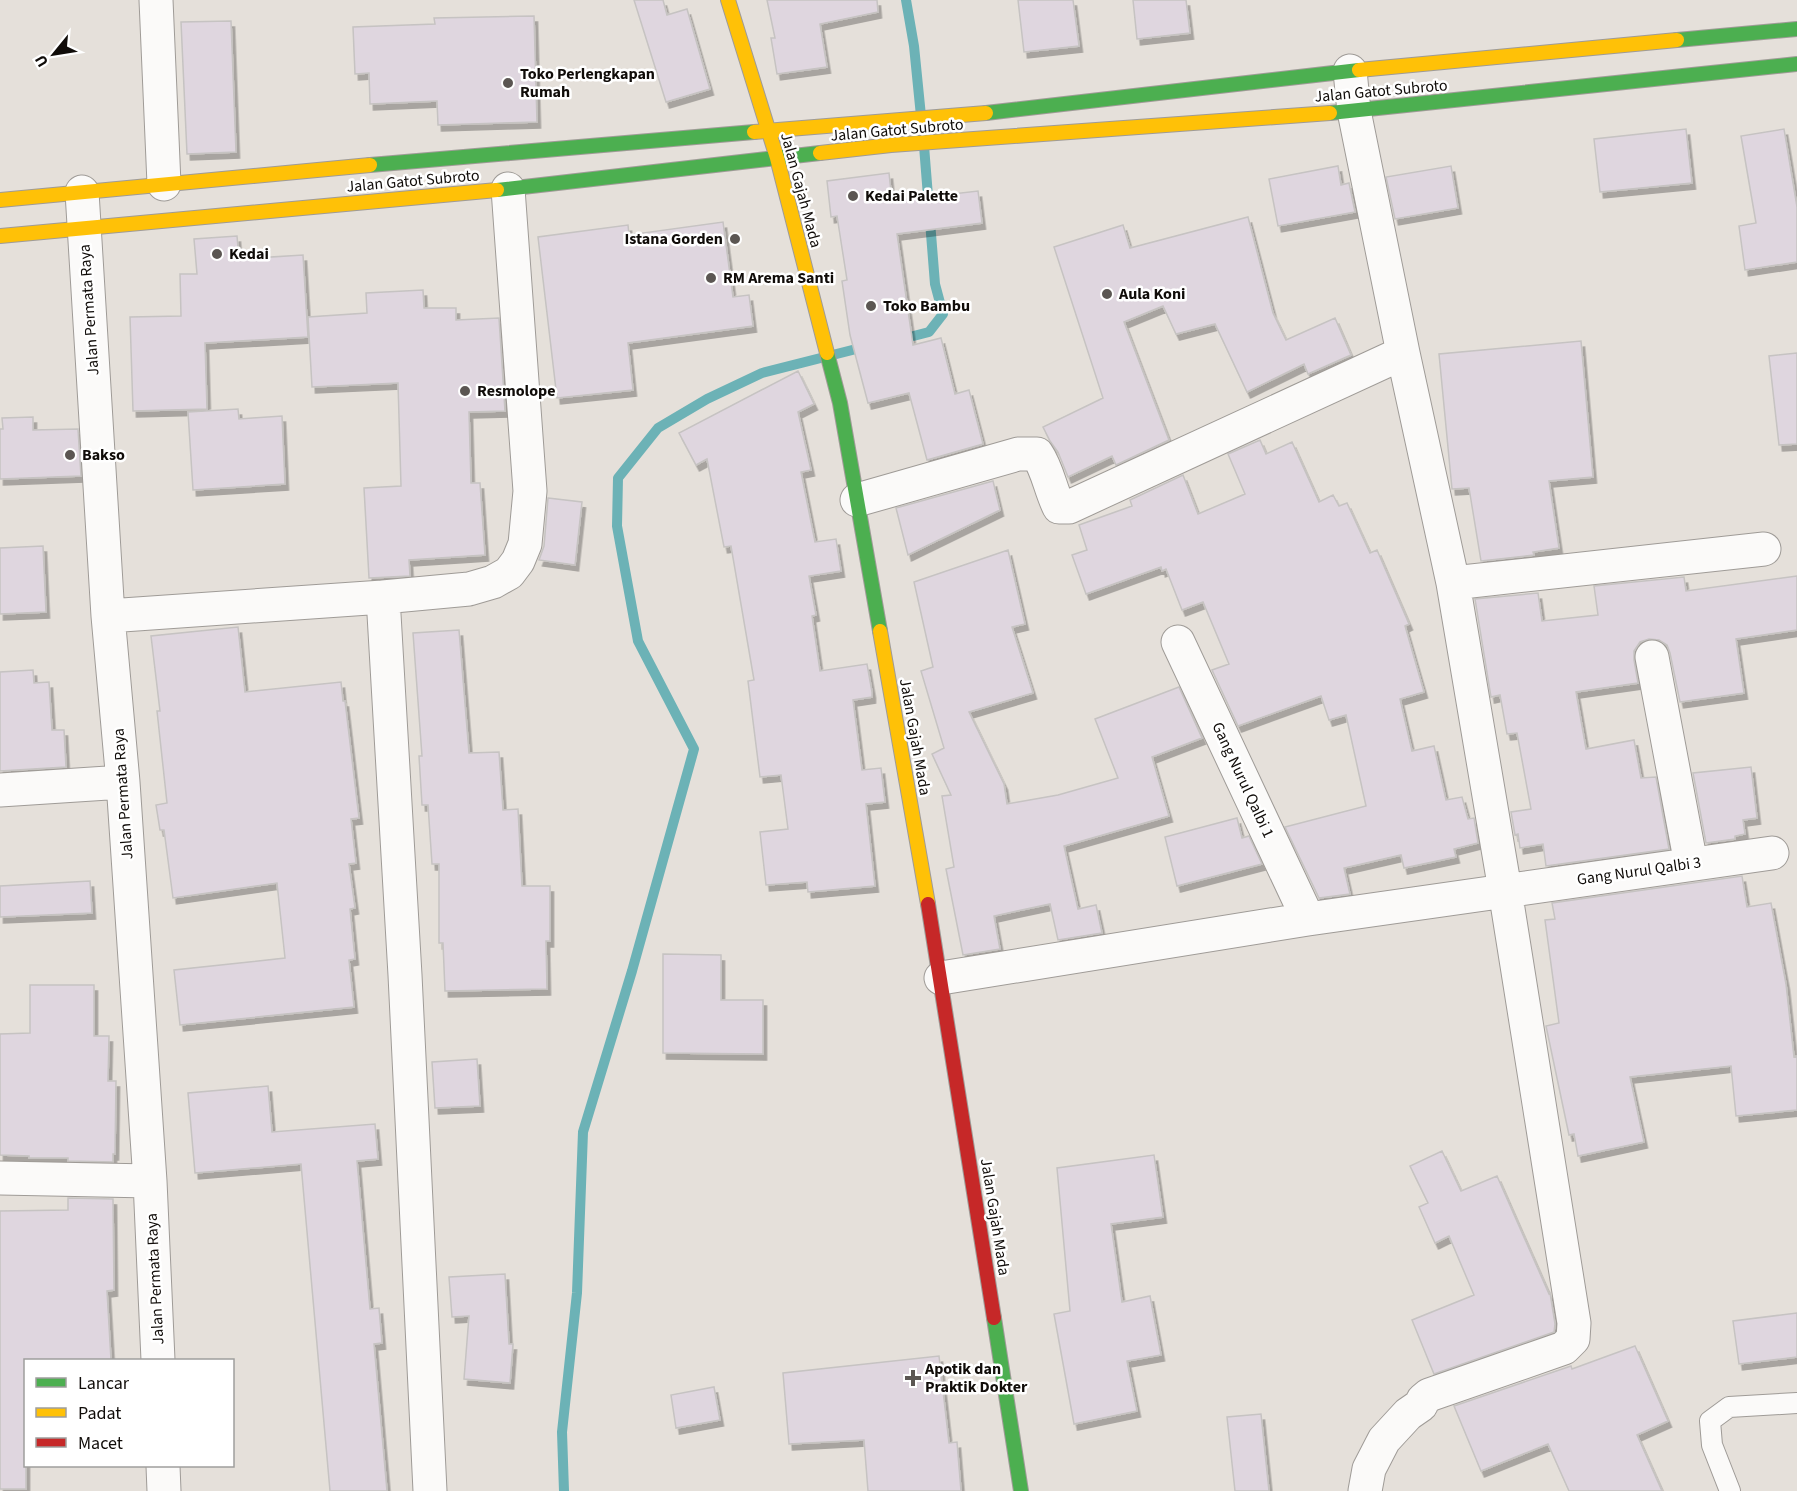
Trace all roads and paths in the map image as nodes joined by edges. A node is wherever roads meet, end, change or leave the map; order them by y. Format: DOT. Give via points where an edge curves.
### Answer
graph roads {
  1 [pos="156,0"];
  2 [pos="728,0"];
  3 [pos="1797,29"];
  4 [pos="1797,64"];
  5 [pos="1350,70"];
  6 [pos="1354,111"];
  7 [pos="768,131"];
  8 [pos="777,158"];
  9 [pos="164,184"];
  10 [pos="508,189"];
  11 [pos="82,192"];
  12 [pos="0,200"];
  13 [pos="84,228"];
  14 [pos="0,236"];
  15 [pos="1403,353"];
  16 [pos="857,500"];
  17 [pos="1764,549"];
  18 [pos="1453,583"];
  19 [pos="383,597"];
  20 [pos="108,616"];
  21 [pos="1178,642"];
  22 [pos="1652,657"];
  23 [pos="123,782"];
  24 [pos="0,790"];
  25 [pos="1772,853"];
  26 [pos="1691,864"];
  27 [pos="1505,890"];
  28 [pos="1308,919"];
  29 [pos="941,978"];
  30 [pos="0,1178"];
  31 [pos="150,1181"];
  32 [pos="158,1359"];
  33 [pos="1797,1403"];
  34 [pos="163,1467"];
  35 [pos="164,1491"];
  36 [pos="430,1491"];
  37 [pos="1021,1491"];
  38 [pos="1365,1491"];
  39 [pos="1730,1491"];
  1 -- 9 [label="street"];
  2 -- 7 [label="street, Jalan Gajah Mada"];
  3 -- 5 [label="street, Jalan Gatot Subroto"];
  4 -- 6 [label="street, Jalan Gatot Subroto"];
  5 -- 6 [label="street"];
  5 -- 7 [label="street, Jalan Gatot Subroto" via="965,115"];
  6 -- 8 [label="street, Jalan Gatot Subroto" via="891,145"];
  6 -- 15 [label="street"];
  7 -- 8 [label="street, Jalan Gajah Mada"];
  7 -- 9 [label="street, Jalan Gatot Subroto"];
  8 -- 10 [label="street, Jalan Gatot Subroto"];
  8 -- 16 [label="street, Jalan Gajah Mada" via="840,403"];
  9 -- 11 [label="street, Jalan Gatot Subroto"];
  10 -- 13 [label="street, Jalan Gatot Subroto"];
  10 -- 19 [label="street" via="530,491 525,544 509,573 494,582 469,589"];
  11 -- 12 [label="street, Jalan Gatot Subroto"];
  11 -- 13 [label="street, Jalan Permata Raya"];
  13 -- 14 [label="street, Jalan Gatot Subroto"];
  13 -- 20 [label="street, Jalan Permata Raya"];
  15 -- 16 [label="street" via="1069,507 1059,507 1037,454 1018,454"];
  15 -- 18 [label="street"];
  16 -- 29 [label="street, Jalan Gajah Mada"];
  17 -- 18 [label="street"];
  18 -- 27 [label="street"];
  19 -- 20 [label="street"];
  19 -- 36 [label="street"];
  20 -- 23 [label="street, Jalan Permata Raya"];
  21 -- 28 [label="street, Gang Nurul Qalbi 1"];
  22 -- 26 [label="street"];
  23 -- 24 [label="street"];
  23 -- 31 [label="street, Jalan Permata Raya"];
  25 -- 26 [label="street, Gang Nurul Qalbi 3"];
  26 -- 27 [label="street, Gang Nurul Qalbi 3"];
  27 -- 28 [label="street, Gang Nurul Qalbi 3"];
  27 -- 38 [label="street" via="1574,1323 1573,1339 1564,1348 1429,1395 1384,1440 1369,1469"];
  28 -- 29 [label="street, Gang Nurul Qalbi 3"];
  29 -- 37 [label="street, Jalan Gajah Mada"];
  30 -- 31 [label="street"];
  31 -- 32 [label="street, Jalan Permata Raya"];
  33 -- 39 [label="lane" via="1729,1407 1710,1420 1712,1445"];
  34 -- 35 [label="street"];
}
